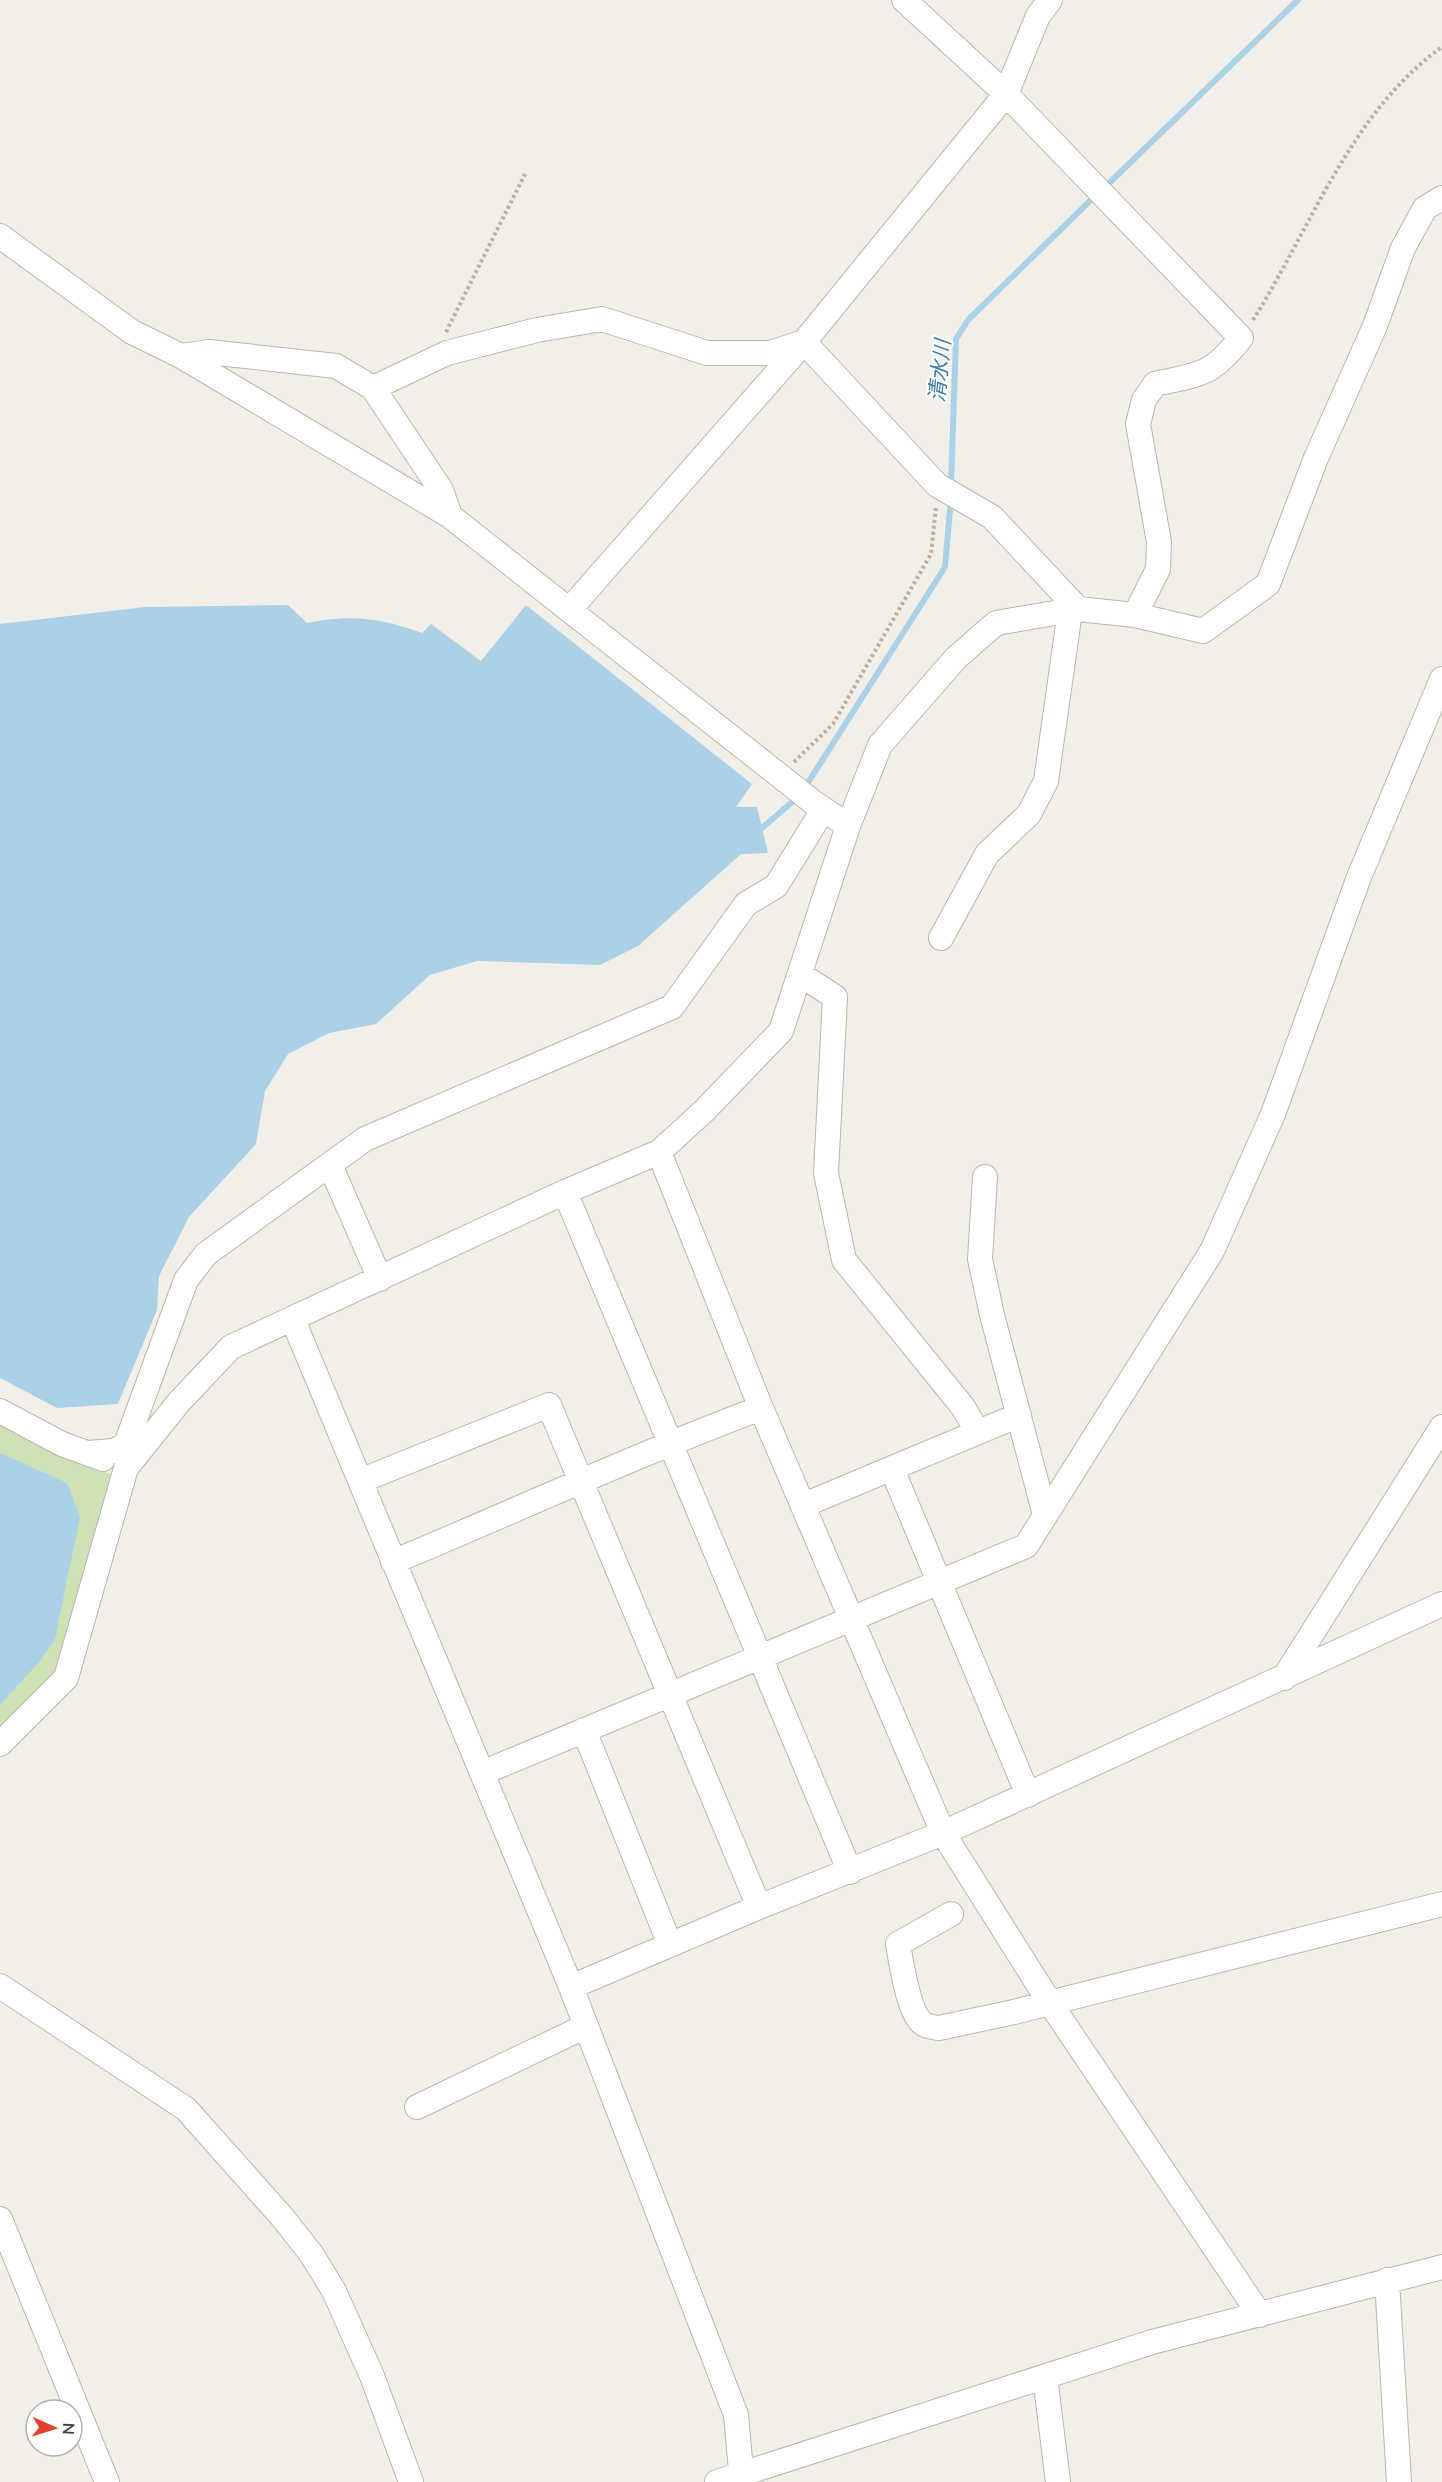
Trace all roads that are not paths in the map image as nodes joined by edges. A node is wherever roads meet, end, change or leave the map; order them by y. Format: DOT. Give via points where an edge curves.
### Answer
graph roads {
  1 [pos="904,0"];
  2 [pos="1050,0"];
  3 [pos="1006,94"];
  4 [pos="1442,198"];
  5 [pos="0,236"];
  6 [pos="804,342"];
  7 [pos="181,356"];
  8 [pos="373,388"];
  9 [pos="450,516"];
  10 [pos="570,609"];
  11 [pos="1074,610"];
  12 [pos="1135,615"];
  13 [pos="1442,679"];
  14 [pos="818,806"];
  15 [pos="848,826"];
  16 [pos="941,938"];
  17 [pos="801,975"];
  18 [pos="659,1152"];
  19 [pos="330,1165"];
  20 [pos="985,1177"];
  21 [pos="566,1192"];
  22 [pos="380,1279"];
  23 [pos="293,1320"];
  24 [pos="761,1408"];
  25 [pos="0,1410"];
  26 [pos="1019,1416"];
  27 [pos="1442,1427"];
  28 [pos="977,1431"];
  29 [pos="671,1442"];
  30 [pos="88,1453"];
  31 [pos="126,1468"];
  32 [pos="892,1469"];
  33 [pos="360,1481"];
  34 [pos="581,1483"];
  35 [pos="804,1505"];
  36 [pos="1045,1515"];
  37 [pos="393,1562"];
  38 [pos="938,1580"];
  39 [pos="1442,1604"];
  40 [pos="850,1621"];
  41 [pos="761,1657"];
  42 [pos="1284,1678"];
  43 [pos="670,1693"];
  44 [pos="584,1730"];
  45 [pos="0,1744"];
  46 [pos="482,1773"];
  47 [pos="1028,1794"];
  48 [pos="943,1833"];
  49 [pos="850,1872"];
  50 [pos="1442,1904"];
  51 [pos="759,1907"];
  52 [pos="951,1914"];
  53 [pos="670,1945"];
  54 [pos="0,1986"];
  55 [pos="572,1987"];
  56 [pos="1050,2003"];
  57 [pos="586,2026"];
  58 [pos="417,2106"];
  59 [pos="0,2219"];
  60 [pos="1442,2267"];
  61 [pos="1387,2280"];
  62 [pos="1260,2315"];
  63 [pos="1045,2377"];
  64 [pos="742,2478"];
  65 [pos="107,2482"];
  66 [pos="411,2482"];
  67 [pos="717,2482"];
  68 [pos="1058,2482"];
  69 [pos="1399,2482"];
  1 -- 3 [label="street"];
  2 -- 3 [label="street" via="1038,16"];
  3 -- 6 [label="street"];
  3 -- 12 [label="street" via="1241,339 1221,363 1200,374 1155,384 1144,400 1138,424 1159,542 1158,569"];
  4 -- 12 [label="street" via="1425,208 1403,248 1375,326 1316,458 1268,584 1203,631"];
  5 -- 7 [label="street" via="132,332"];
  6 -- 8 [label="street" via="770,353 707,353 602,319 537,330 447,353"];
  6 -- 10 [label="street"];
  6 -- 11 [label="street" via="945,490 992,518"];
  7 -- 8 [label="street" via="209,352 336,366"];
  7 -- 9 [label="street"];
  8 -- 9 [label="street" via="441,490"];
  9 -- 10 [label="street"];
  10 -- 14 [label="street"];
  11 -- 12 [label="street"];
  11 -- 15 [label="street" via="996,623 956,658 880,745"];
  11 -- 16 [label="street" via="1046,781 1029,814 987,854"];
  13 -- 36 [label="street" via="1359,877 1273,1114 1212,1251"];
  14 -- 15 [label="street"];
  14 -- 19 [label="street" via="776,886 746,904 672,1007 365,1139"];
  15 -- 17 [label="street"];
  17 -- 18 [label="street" via="781,1031"];
  17 -- 28 [label="street" via="835,997 826,1173 844,1260 963,1407"];
  18 -- 21 [label="street"];
  18 -- 24 [label="street"];
  19 -- 22 [label="street"];
  19 -- 30 [label="street" via="206,1254 186,1280 126,1444 114,1451"];
  20 -- 26 [label="street" via="980,1259"];
  21 -- 22 [label="street"];
  21 -- 29 [label="street"];
  22 -- 23 [label="street"];
  23 -- 31 [label="street" via="231,1347 179,1402"];
  23 -- 33 [label="street"];
  24 -- 29 [label="street"];
  24 -- 35 [label="street"];
  25 -- 30 [label="street" via="62,1444"];
  26 -- 28 [label="street"];
  26 -- 36 [label="street"];
  27 -- 42 [label="street"];
  28 -- 32 [label="street"];
  29 -- 34 [label="street"];
  29 -- 41 [label="street"];
  30 -- 31 [label="street"];
  31 -- 45 [label="street" via="66,1678"];
  32 -- 35 [label="street"];
  32 -- 38 [label="street"];
  33 -- 34 [label="street" via="549,1405"];
  33 -- 37 [label="street"];
  34 -- 37 [label="street"];
  34 -- 43 [label="street"];
  35 -- 40 [label="street"];
  36 -- 38 [label="street" via="1026,1546"];
  37 -- 46 [label="street"];
  38 -- 40 [label="street"];
  38 -- 47 [label="street"];
  39 -- 42 [label="street"];
  40 -- 41 [label="street"];
  40 -- 48 [label="street"];
  41 -- 43 [label="street"];
  41 -- 49 [label="street"];
  42 -- 47 [label="street"];
  43 -- 44 [label="street"];
  43 -- 51 [label="street"];
  44 -- 46 [label="street"];
  44 -- 53 [label="street"];
  46 -- 55 [label="street"];
  47 -- 48 [label="street"];
  48 -- 49 [label="street"];
  48 -- 56 [label="street"];
  49 -- 51 [label="street"];
  50 -- 56 [label="street"];
  51 -- 53 [label="street"];
  52 -- 56 [label="street" via="898,1944 920,2021 939,2028"];
  53 -- 55 [label="street"];
  54 -- 66 [label="street" via="186,2109 283,2218 334,2291 372,2376"];
  55 -- 57 [label="street"];
  56 -- 62 [label="street"];
  57 -- 58 [label="street"];
  57 -- 64 [label="street" via="736,2415"];
  59 -- 65 [label="street"];
  60 -- 61 [label="street"];
  61 -- 62 [label="street"];
  61 -- 69 [label="street"];
  62 -- 63 [label="street" via="1152,2342"];
  63 -- 64 [label="street"];
  63 -- 68 [label="street"];
  64 -- 67 [label="street"];
}
